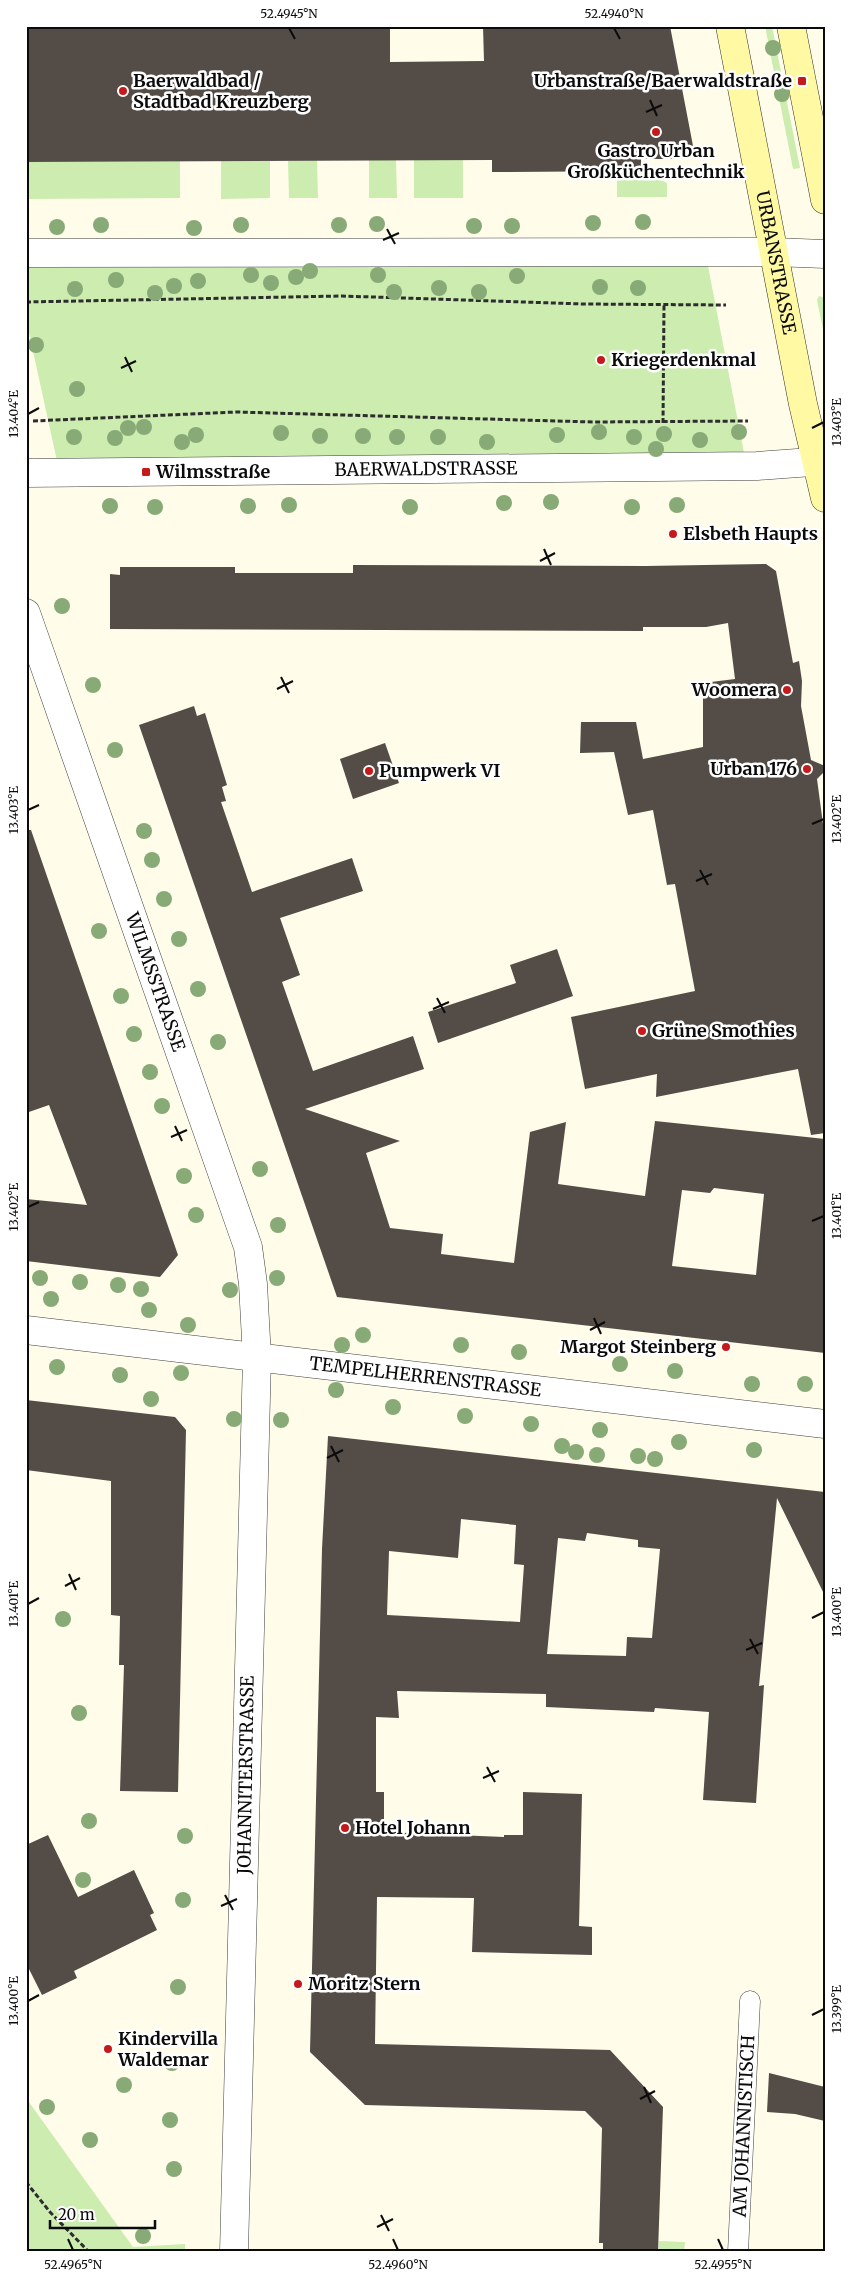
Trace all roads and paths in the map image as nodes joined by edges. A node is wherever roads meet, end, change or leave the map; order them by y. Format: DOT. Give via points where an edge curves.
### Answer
graph roads {
  1 [pos="730,26"];
  2 [pos="791,26"];
  3 [pos="825,200"];
  4 [pos="773,252"];
  5 [pos="26,253"];
  6 [pos="825,254"];
  7 [pos="26,302"];
  8 [pos="664,304"];
  9 [pos="726,305"];
  10 [pos="33,421"];
  11 [pos="748,421"];
  12 [pos="663,423"];
  13 [pos="820,461"];
  14 [pos="26,473"];
  15 [pos="825,498"];
  16 [pos="26,613"];
  17 [pos="26,1330"];
  18 [pos="257,1358"];
  19 [pos="825,1424"];
  20 [pos="750,2001"];
  21 [pos="26,2182"];
  22 [pos="89,2252"];
  23 [pos="234,2252"];
  24 [pos="738,2252"];
  1 -- 4 [label="main road, URBANSTRASSE"];
  2 -- 3 [label="main road"];
  4 -- 5 [label="street"];
  4 -- 6 [label="street"];
  4 -- 13 [label="main road, URBANSTRASSE" via="802,404"];
  7 -- 8 [label="path" via="342,296"];
  8 -- 9 [label="path"];
  8 -- 12 [label="path"];
  10 -- 12 [label="path" via="236,412"];
  11 -- 12 [label="path"];
  13 -- 14 [label="street, BAERWALDSTRASSE" via="757,466"];
  13 -- 15 [label="main road, URBANSTRASSE"];
  16 -- 18 [label="street, WILMSSTRASSE" via="248,1247"];
  17 -- 18 [label="street, TEMPELHERRENSTRASSE"];
  18 -- 19 [label="street, TEMPELHERRENSTRASSE"];
  18 -- 23 [label="street, JOHANNITERSTRASSE"];
  20 -- 24 [label="lane, AM JOHANNISTISCH"];
  21 -- 22 [label="path"];
}
